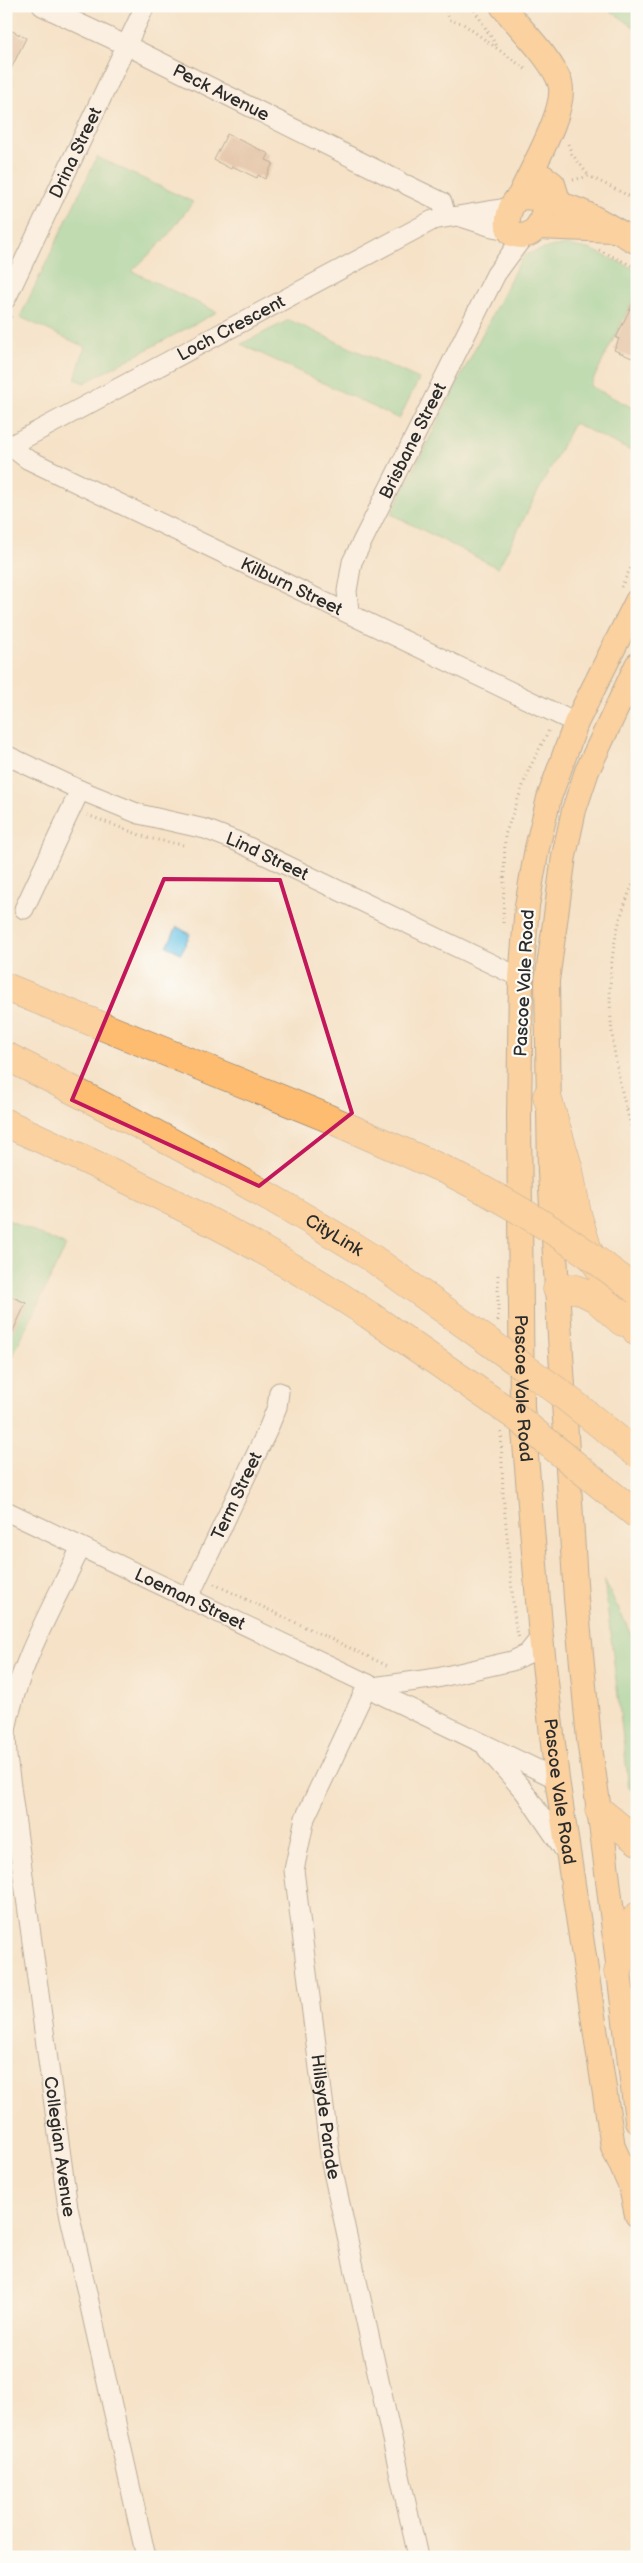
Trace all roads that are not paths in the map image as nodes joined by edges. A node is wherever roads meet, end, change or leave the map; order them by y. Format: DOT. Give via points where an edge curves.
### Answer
graph roads {
  1 [pos="42,6"];
  2 [pos="145,6"];
  3 [pos="502,6"];
  4 [pos="127,46"];
  5 [pos="541,152"];
  6 [pos="539,196"];
  7 [pos="452,216"];
  8 [pos="613,230"];
  9 [pos="519,232"];
  10 [pos="637,242"];
  11 [pos="6,299"];
  12 [pos="8,447"];
  13 [pos="628,596"];
  14 [pos="348,612"];
  15 [pos="637,665"];
  16 [pos="576,723"];
  17 [pos="6,755"];
  18 [pos="80,790"];
  19 [pos="24,909"];
  20 [pos="521,978"];
  21 [pos="6,986"];
  22 [pos="6,1056"];
  23 [pos="547,1096"];
  24 [pos="6,1123"];
  25 [pos="557,1289"];
  26 [pos="637,1291"];
  27 [pos="520,1310"];
  28 [pos="637,1333"];
  29 [pos="279,1392"];
  30 [pos="637,1454"];
  31 [pos="6,1511"];
  32 [pos="637,1515"];
  33 [pos="81,1547"];
  34 [pos="188,1599"];
  35 [pos="531,1641"];
  36 [pos="371,1686"];
  37 [pos="6,1730"];
  38 [pos="482,1743"];
  39 [pos="557,1779"];
  40 [pos="599,1810"];
  41 [pos="637,1841"];
  42 [pos="568,1855"];
  43 [pos="637,1916"];
  44 [pos="618,1972"];
  45 [pos="637,2121"];
  46 [pos="637,2161"];
  47 [pos="631,2186"];
  48 [pos="637,2215"];
  49 [pos="146,2557"];
  50 [pos="418,2557"];
  1 -- 4 [label="street, Peck Avenue"];
  2 -- 4 [label="street, Drina Street"];
  3 -- 5 [label="main road" via="552,66 561,84 561,104"];
  4 -- 7 [label="street, Peck Avenue" via="442,202"];
  4 -- 11 [label="street, Drina Street"];
  5 -- 6 [label="main road"];
  5 -- 6 [label="main road" via="529,174"];
  6 -- 7 [label="street, Loch Crescent"];
  6 -- 8 [label="main road" via="588,213"];
  6 -- 9 [label="main road" via="544,213"];
  6 -- 9 [label="main road" via="508,222"];
  7 -- 9 [label="street"];
  7 -- 12 [label="street, Loch Crescent" via="417,227"];
  8 -- 9 [label="main road"];
  8 -- 10 [label="main road"];
  9 -- 14 [label="street, Brisbane Street" via="352,562 347,591"];
  12 -- 14 [label="street, Kilburn Street" via="27,459"];
  13 -- 16 [label="main road, Pascoe Vale Road"];
  14 -- 16 [label="street, Kilburn Street"];
  15 -- 23 [label="main road, Pascoe Vale Road" via="587,771 564,856 547,981"];
  16 -- 20 [label="main road, Pascoe Vale Road" via="549,798 537,848"];
  17 -- 18 [label="street, Lind Street"];
  18 -- 19 [label="street"];
  18 -- 20 [label="street, Lind Street" via="139,814 205,829 236,841"];
  20 -- 27 [label="main road, Pascoe Vale Road"];
  21 -- 26 [label="highway, bridge" via="323,1116 443,1169 498,1196 547,1226"];
  22 -- 30 [label="highway, CityLink, bridge" via="230,1174 372,1258 563,1395"];
  23 -- 25 [label="main road, Pascoe Vale Road"];
  23 -- 28 [label="highway" via="567,1160 588,1250"];
  24 -- 32 [label="highway, bridge" via="196,1214 328,1287 515,1416"];
  25 -- 27 [label="main road"];
  25 -- 28 [label="highway" via="577,1289 595,1298"];
  25 -- 40 [label="main road, Pascoe Vale Road" via="576,1599"];
  27 -- 35 [label="main road, Pascoe Vale Road"];
  29 -- 34 [label="street, Term Street" via="268,1429"];
  31 -- 33 [label="street, Loeman Street"];
  33 -- 34 [label="street, Loeman Street"];
  33 -- 37 [label="street, Collegian Avenue" via="20,1678"];
  34 -- 36 [label="street, Loeman Street"];
  35 -- 36 [label="street" via="527,1654 512,1661 437,1678"];
  35 -- 39 [label="main road, Pascoe Vale Road"];
  36 -- 38 [label="street, Loeman Street" via="378,1693"];
  36 -- 50 [label="street, Hillsyde Parade" via="305,1818 294,1870 331,2164"];
  37 -- 49 [label="street, Collegian Avenue" via="68,2208"];
  38 -- 39 [label="street, Loeman Street"];
  38 -- 42 [label="street" via="524,1792"];
  39 -- 40 [label="main road"];
  39 -- 42 [label="main road, Pascoe Vale Road"];
  40 -- 41 [label="highway"];
  40 -- 44 [label="main road, Pascoe Vale Road"];
  42 -- 47 [label="main road, Pascoe Vale Road" via="613,2146"];
  43 -- 44 [label="highway" via="624,1946"];
  44 -- 45 [label="main road, Pascoe Vale Road"];
  46 -- 47 [label="main road, Pascoe Vale Road"];
  47 -- 48 [label="main road, Pascoe Vale Road"];
}
